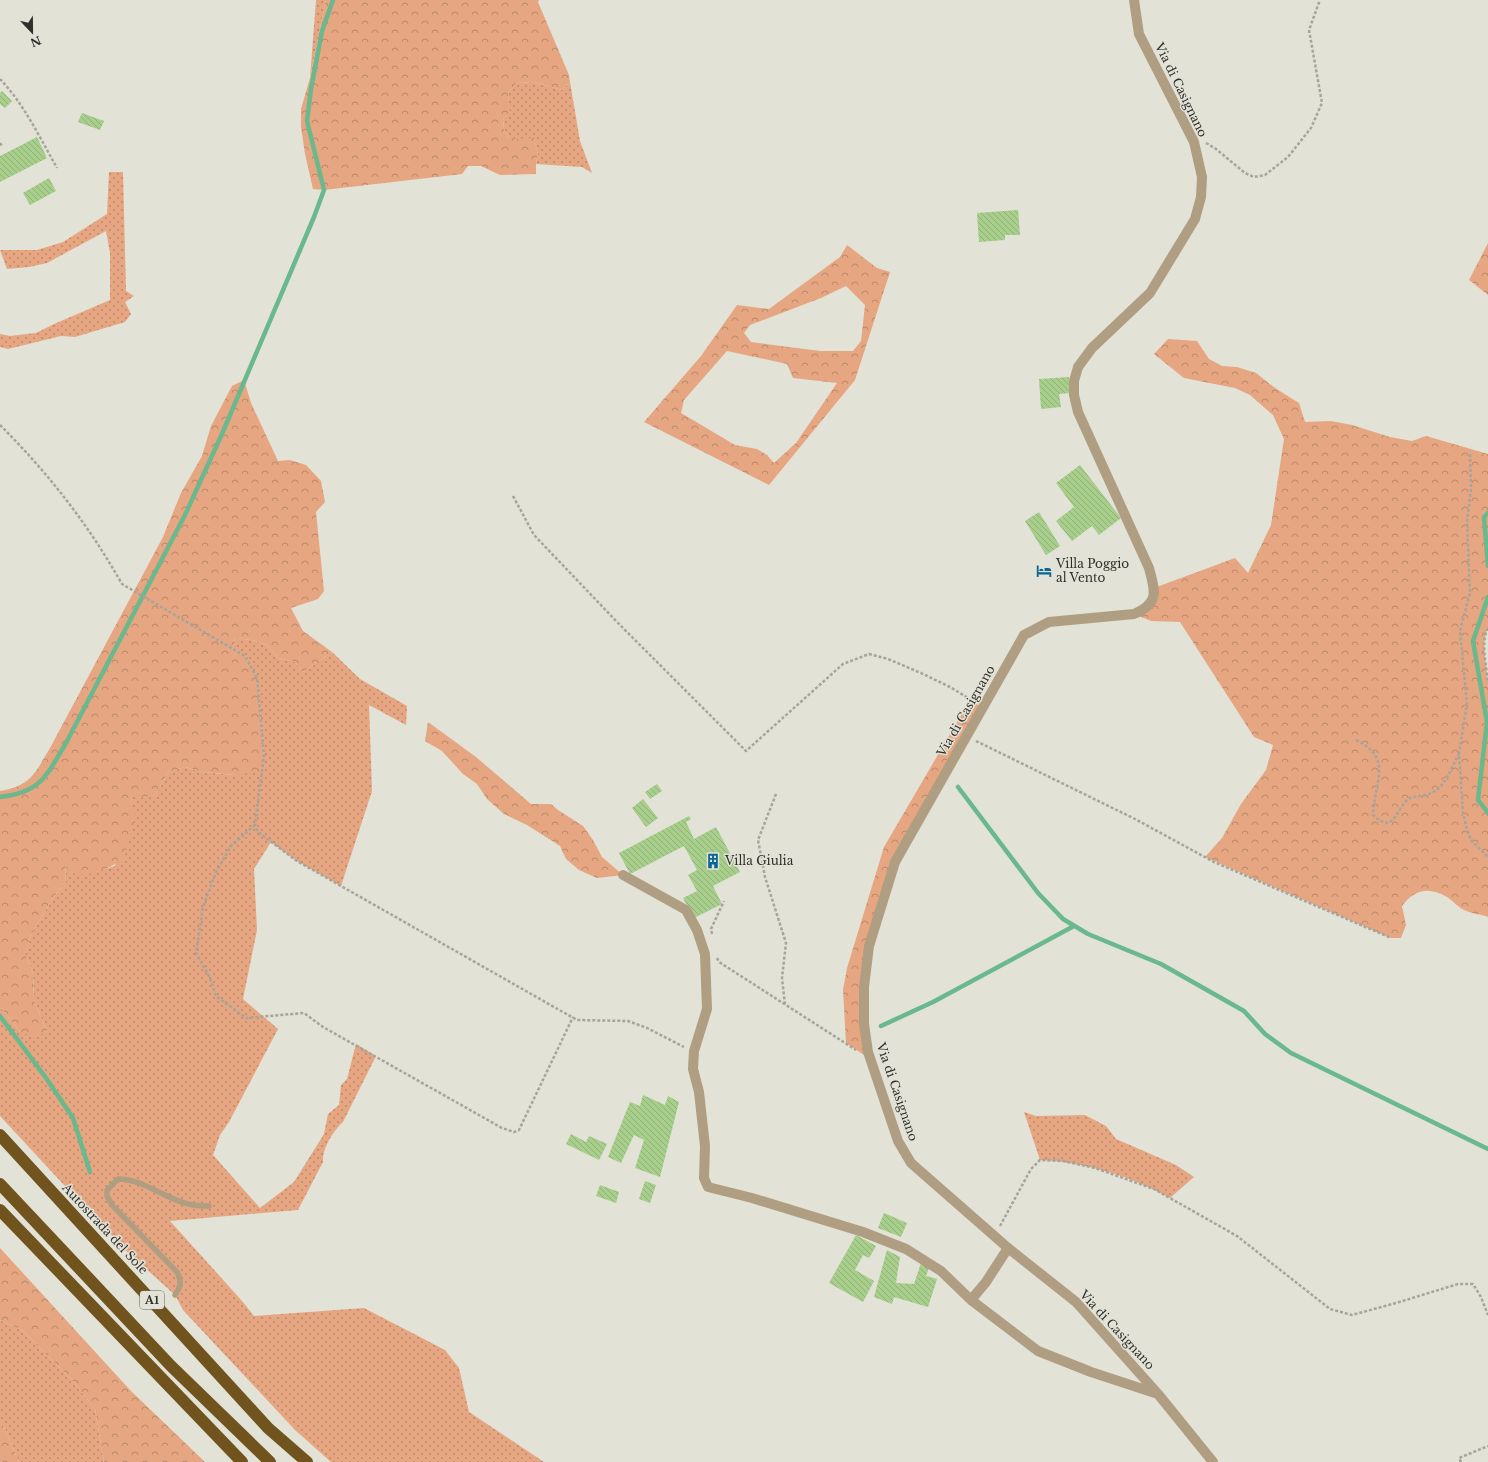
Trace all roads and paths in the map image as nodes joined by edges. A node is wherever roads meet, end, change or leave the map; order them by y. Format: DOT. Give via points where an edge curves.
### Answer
graph roads {
  1 [pos="1134,0"];
  2 [pos="1320,0"];
  3 [pos="0,79"];
  4 [pos="1190,134"];
  5 [pos="57,168"];
  6 [pos="0,425"];
  7 [pos="1470,454"];
  8 [pos="513,496"];
  9 [pos="1488,628"];
  10 [pos="1488,683"];
  11 [pos="983,708"];
  12 [pos="967,736"];
  13 [pos="1356,740"];
  14 [pos="1459,753"];
  15 [pos="776,794"];
  16 [pos="255,825"];
  17 [pos="1488,857"];
  18 [pos="623,875"];
  19 [pos="724,901"];
  20 [pos="712,936"];
  21 [pos="1391,938"];
  22 [pos="716,957"];
  23 [pos="785,1005"];
  24 [pos="573,1017"];
  25 [pos="694,1051"];
  26 [pos="870,1058"];
  27 [pos="0,1134"];
  28 [pos="0,1184"];
  29 [pos="209,1206"];
  30 [pos="0,1210"];
  31 [pos="995,1235"];
  32 [pos="1008,1248"];
  33 [pos="176,1295"];
  34 [pos="971,1300"];
  35 [pos="1488,1315"];
  36 [pos="1158,1394"];
  37 [pos="1488,1446"];
  38 [pos="242,1462"];
  39 [pos="270,1462"];
  40 [pos="307,1462"];
  41 [pos="1213,1462"];
  42 [pos="1461,1462"];
  1 -- 4 [label="street, Via di Casignano" via="1139,34"];
  2 -- 4 [label="path" via="1309,30 1322,103 1311,128 1288,157 1265,175 1254,177 1244,173 1216,149"];
  3 -- 5 [label="path" via="29,119"];
  4 -- 11 [label="street, Via di Casignano" via="1202,177 1201,197 1195,219 1150,293 1092,348 1078,367 1074,381 1078,412 1149,568 1154,598 1146,609 1134,614 1049,622 1024,635"];
  6 -- 16 [label="path" via="46,473 76,511 122,584 245,656 257,678 264,755"];
  7 -- 14 [label="path" via="1471,489 1467,522 1470,593 1460,631 1467,704"];
  8 -- 11 [label="path" via="534,535 746,751 844,664 869,654 888,659 950,686"];
  9 -- 10 [label="path" via="1485,650"];
  11 -- 12 [label="street, Via di Casignano"];
  12 -- 21 [label="path" via="1135,819 1214,862"];
  12 -- 26 [label="street, Via di Casignano" via="895,862 869,946 864,987 864,1024"];
  13 -- 14 [label="path" via="1369,746 1379,764 1380,773 1373,815 1381,822 1396,818 1406,801 1442,788"];
  14 -- 17 [label="path" via="1463,812 1467,830 1471,840"];
  15 -- 23 [label="path" via="758,840 765,877 786,942 782,978"];
  16 -- 24 [label="path" via="258,832 297,861"];
  16 -- 24 [label="path" via="231,846 216,872 203,907 196,953 209,976 216,996 246,1018 304,1013 473,1112 514,1132 519,1130"];
  18 -- 25 [label="street" via="686,910 697,930 705,954 707,1009"];
  19 -- 20 [label="path" via="712,929"];
  22 -- 23 [label="path"];
  23 -- 26 [label="path"];
  24 -- 25 [label="path" via="577,1020 628,1022 647,1028"];
  25 -- 34 [label="street" via="693,1069 699,1092 705,1146 704,1178 708,1187 863,1232 906,1249 941,1271"];
  26 -- 31 [label="street, Via di Casignano" via="898,1141 911,1163"];
  27 -- 40 [label="highway, Autostrada del Sole / A1" via="268,1428"];
  28 -- 39 [label="highway, A1" via="172,1366"];
  29 -- 33 [label="lane" via="186,1205 125,1179 118,1179 108,1190 107,1196 113,1206 177,1272 181,1287"];
  30 -- 38 [label="highway"];
  31 -- 32 [label="street, Via di Casignano"];
  31 -- 35 [label="path" via="1031,1169 1040,1160 1063,1161 1095,1168 1154,1189 1237,1236 1330,1309 1352,1315 1458,1284 1473,1284"];
  32 -- 34 [label="street"];
  32 -- 36 [label="street, Via di Casignano" via="1076,1302"];
  34 -- 36 [label="street" via="1038,1352"];
  36 -- 41 [label="street, Via di Casignano"];
  37 -- 42 [label="path" via="1459,1458"];
}
